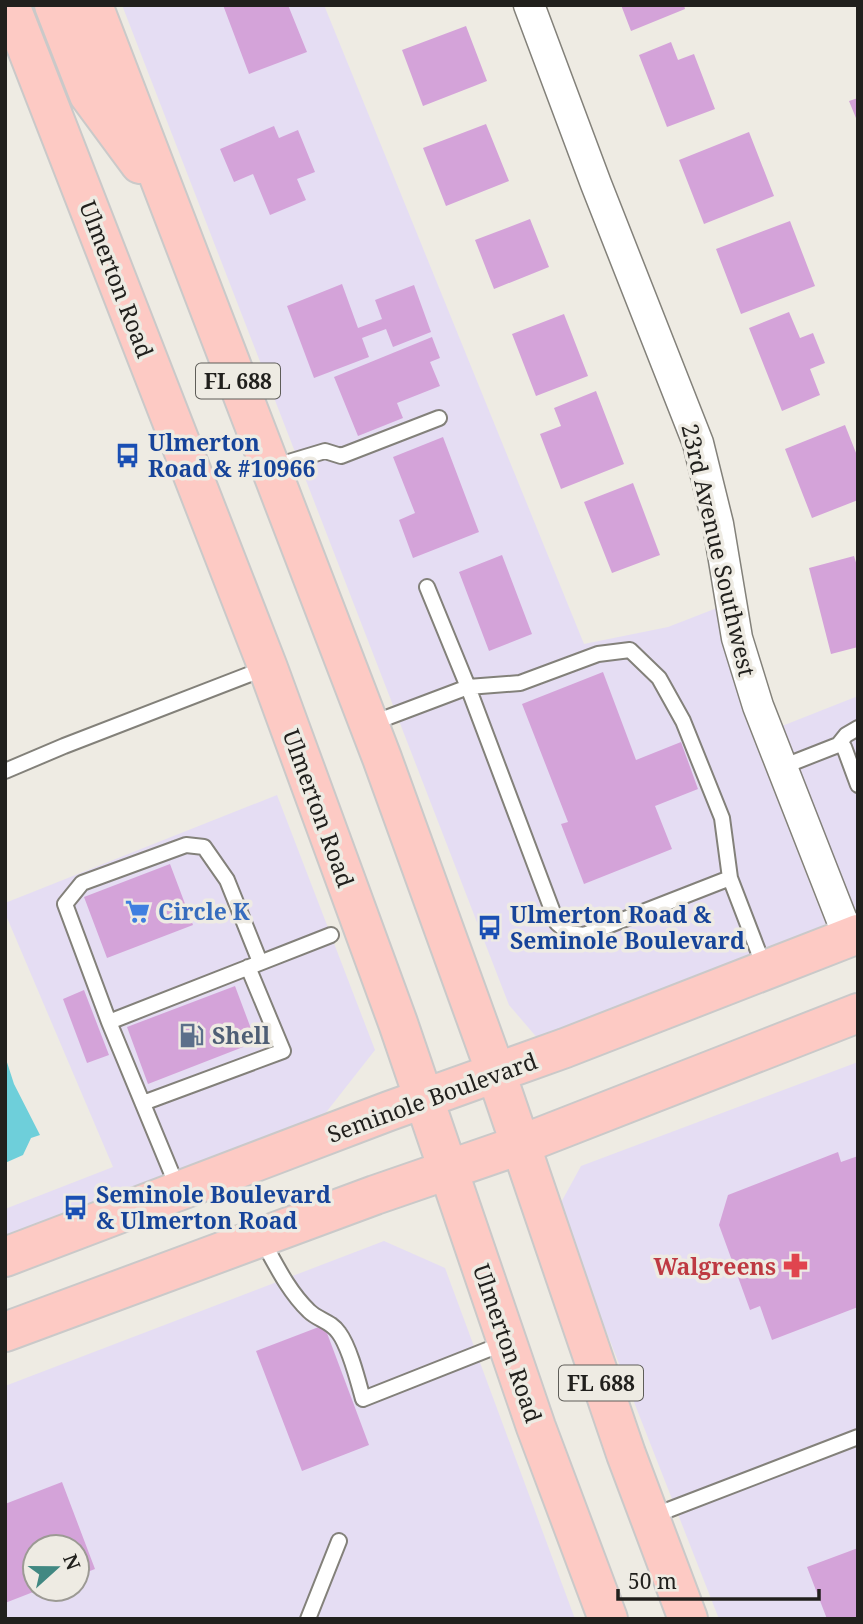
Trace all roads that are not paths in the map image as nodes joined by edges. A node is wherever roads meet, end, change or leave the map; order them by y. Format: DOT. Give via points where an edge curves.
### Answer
graph roads {
  1 [pos="10,5"];
  2 [pos="54,5"];
  3 [pos="93,5"];
  4 [pos="529,5"];
  5 [pos="171,206"];
  6 [pos="439,418"];
  7 [pos="271,468"];
  8 [pos="427,587"];
  9 [pos="268,668"];
  10 [pos="468,687"];
  11 [pos="369,724"];
  12 [pos="858,728"];
  13 [pos="838,745"];
  14 [pos="782,767"];
  15 [pos="5,771"];
  16 [pos="858,785"];
  17 [pos="730,878"];
  18 [pos="331,935"];
  19 [pos="853,936"];
  20 [pos="254,965"];
  21 [pos="765,970"];
  22 [pos="856,1017"];
  23 [pos="109,1022"];
  24 [pos="496,1073"];
  25 [pos="425,1098"];
  26 [pos="143,1104"];
  27 [pos="520,1145"];
  28 [pos="449,1170"];
  29 [pos="179,1191"];
  30 [pos="260,1237"];
  31 [pos="5,1257"];
  32 [pos="5,1332"];
  33 [pos="507,1342"];
  34 [pos="858,1437"];
  35 [pos="649,1517"];
  36 [pos="339,1541"];
  37 [pos="308,1619"];
  38 [pos="608,1619"];
  39 [pos="688,1619"];
  1 -- 9 [label="main road, Ulmerton Road / FL 688"];
  2 -- 5 [label="main road" via="89,94"];
  3 -- 5 [label="main road, FL 688"];
  4 -- 14 [label="street, 23rd Avenue Southwest" via="698,443 718,524 737,638"];
  5 -- 7 [label="main road, FL 688"];
  6 -- 7 [label="lane" via="341,456 324,452"];
  7 -- 11 [label="main road, FL 688"];
  8 -- 10 [label="lane"];
  9 -- 15 [label="lane"];
  9 -- 25 [label="main road, Ulmerton Road / FL 688"];
  10 -- 11 [label="lane"];
  10 -- 17 [label="lane" via="520,683 598,654 630,650 659,678 683,721 722,818"];
  10 -- 17 [label="lane" via="557,923 569,933 584,934"];
  11 -- 24 [label="main road, FL 688"];
  12 -- 13 [label="lane"];
  13 -- 14 [label="lane"];
  13 -- 16 [label="lane" via="844,747"];
  14 -- 19 [label="street, 23rd Avenue Southwest"];
  17 -- 21 [label="lane"];
  18 -- 20 [label="lane"];
  19 -- 21 [label="main road, Seminole Boulevard"];
  20 -- 23 [label="lane"];
  20 -- 23 [label="lane" via="227,880 204,847 186,845 82,883 65,904"];
  20 -- 26 [label="lane" via="283,1051"];
  21 -- 24 [label="main road, Seminole Boulevard"];
  22 -- 27 [label="main road"];
  23 -- 26 [label="lane"];
  24 -- 25 [label="main road, Seminole Boulevard"];
  24 -- 27 [label="main road, FL 688"];
  25 -- 28 [label="main road, Ulmerton Road / FL 688"];
  25 -- 29 [label="main road, Seminole Boulevard"];
  26 -- 29 [label="lane"];
  27 -- 28 [label="main road"];
  27 -- 35 [label="main road, FL 688"];
  28 -- 30 [label="main road"];
  28 -- 33 [label="main road, Ulmerton Road / FL 688"];
  29 -- 31 [label="main road, Seminole Boulevard"];
  30 -- 32 [label="main road"];
  30 -- 33 [label="lane" via="286,1283 310,1312 341,1334 363,1399"];
  33 -- 38 [label="main road, Ulmerton Road / FL 688"];
  34 -- 35 [label="lane"];
  35 -- 39 [label="main road, FL 688"];
  36 -- 37 [label="lane"];
}
